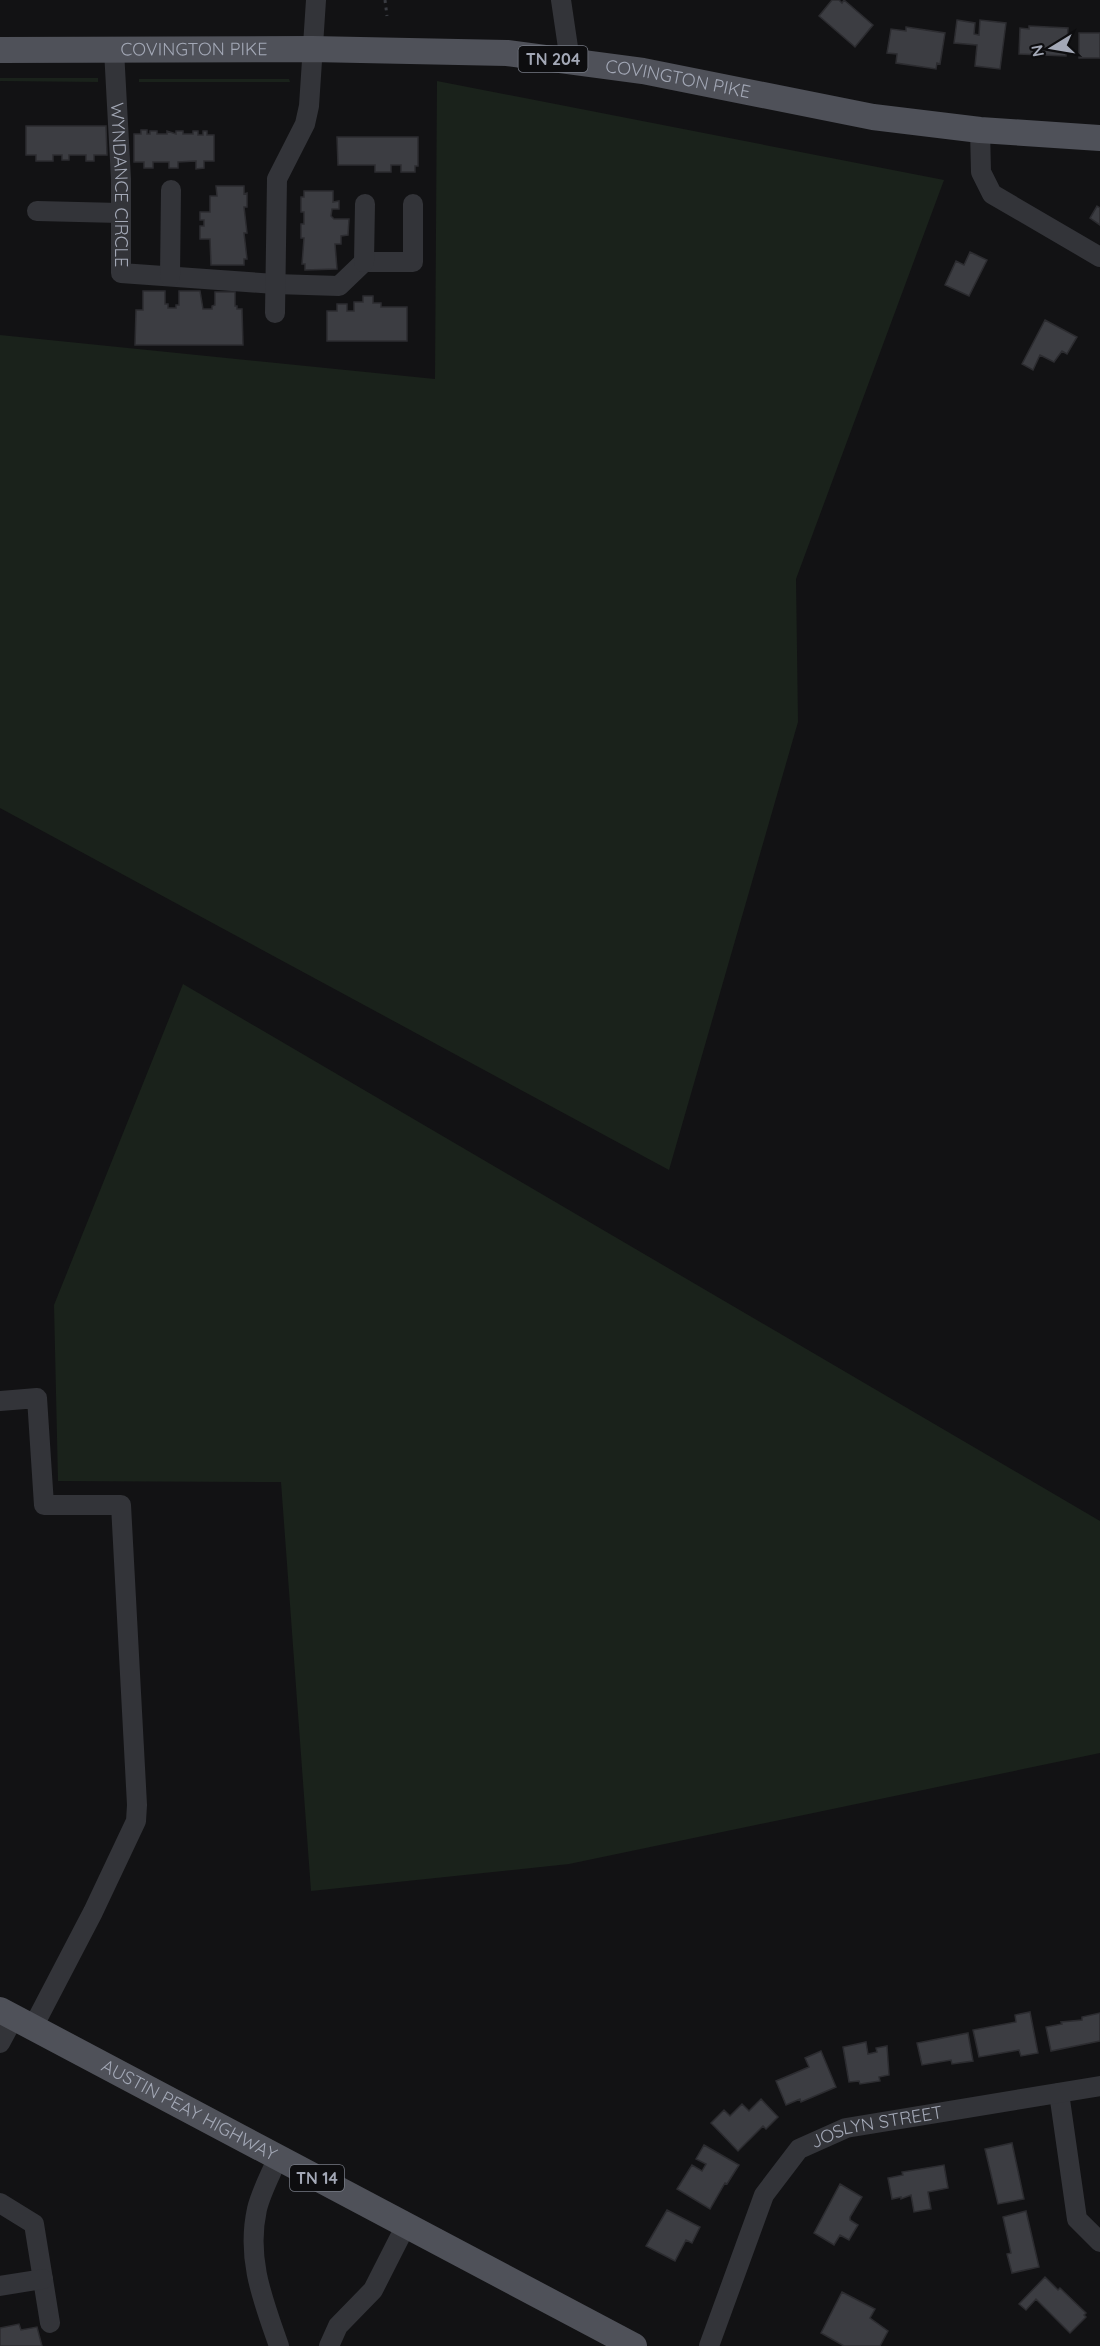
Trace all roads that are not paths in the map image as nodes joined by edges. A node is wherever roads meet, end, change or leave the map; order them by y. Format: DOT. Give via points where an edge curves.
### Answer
graph roads {
  1 [pos="316,0"];
  2 [pos="561,0"];
  3 [pos="312,49"];
  4 [pos="0,50"];
  5 [pos="114,50"];
  6 [pos="570,61"];
  7 [pos="980,129"];
  8 [pos="1100,138"];
  9 [pos="171,190"];
  10 [pos="365,204"];
  11 [pos="413,204"];
  12 [pos="37,212"];
  13 [pos="120,213"];
  14 [pos="1100,257"];
  15 [pos="364,262"];
  16 [pos="170,276"];
  17 [pos="275,284"];
  18 [pos="275,313"];
  19 [pos="0,1401"];
  20 [pos="16,2018"];
  21 [pos="0,2043"];
  22 [pos="1100,2086"];
  23 [pos="1059,2092"];
  24 [pos="278,2157"];
  25 [pos="0,2203"];
  26 [pos="406,2225"];
  27 [pos="1100,2242"];
  28 [pos="43,2279"];
  29 [pos="0,2286"];
  30 [pos="50,2323"];
  31 [pos="279,2346"];
  32 [pos="329,2346"];
  33 [pos="634,2346"];
  34 [pos="709,2346"];
  1 -- 3 [label="street"];
  2 -- 6 [label="street"];
  3 -- 5 [label="main road, COVINGTON PIKE / TN 204"];
  3 -- 6 [label="main road, COVINGTON PIKE / TN 204" via="507,53"];
  3 -- 17 [label="street" via="309,106 277,179"];
  4 -- 5 [label="main road, COVINGTON PIKE / TN 204"];
  5 -- 13 [label="street, WYNDANCE CIRCLE"];
  6 -- 7 [label="main road, COVINGTON PIKE / TN 204" via="643,71 873,117"];
  7 -- 8 [label="main road, COVINGTON PIKE / TN 204"];
  7 -- 14 [label="street" via="981,172 992,194"];
  9 -- 16 [label="street"];
  10 -- 15 [label="street"];
  11 -- 15 [label="street" via="413,262"];
  12 -- 13 [label="street"];
  13 -- 16 [label="street, WYNDANCE CIRCLE" via="122,273"];
  15 -- 17 [label="street, WYNDANCE CIRCLE" via="339,286"];
  16 -- 17 [label="street, WYNDANCE CIRCLE"];
  17 -- 18 [label="street"];
  19 -- 20 [label="street" via="37,1398 44,1505 121,1505 137,1804 136,1821 93,1912"];
  20 -- 21 [label="street"];
  20 -- 24 [label="main road, AUSTIN PEAY HIGHWAY / TN 14"];
  22 -- 23 [label="street, JOSLYN STREET"];
  23 -- 27 [label="street" via="1077,2218"];
  23 -- 34 [label="street, JOSLYN STREET" via="846,2128 799,2149 764,2195"];
  24 -- 26 [label="main road, AUSTIN PEAY HIGHWAY / TN 14"];
  24 -- 31 [label="street" via="257,2207 252,2238 254,2271"];
  25 -- 28 [label="street" via="34,2223"];
  26 -- 32 [label="street" via="373,2290 338,2326"];
  26 -- 33 [label="main road, AUSTIN PEAY HIGHWAY / TN 14"];
  28 -- 29 [label="street"];
  28 -- 30 [label="street"];
}
